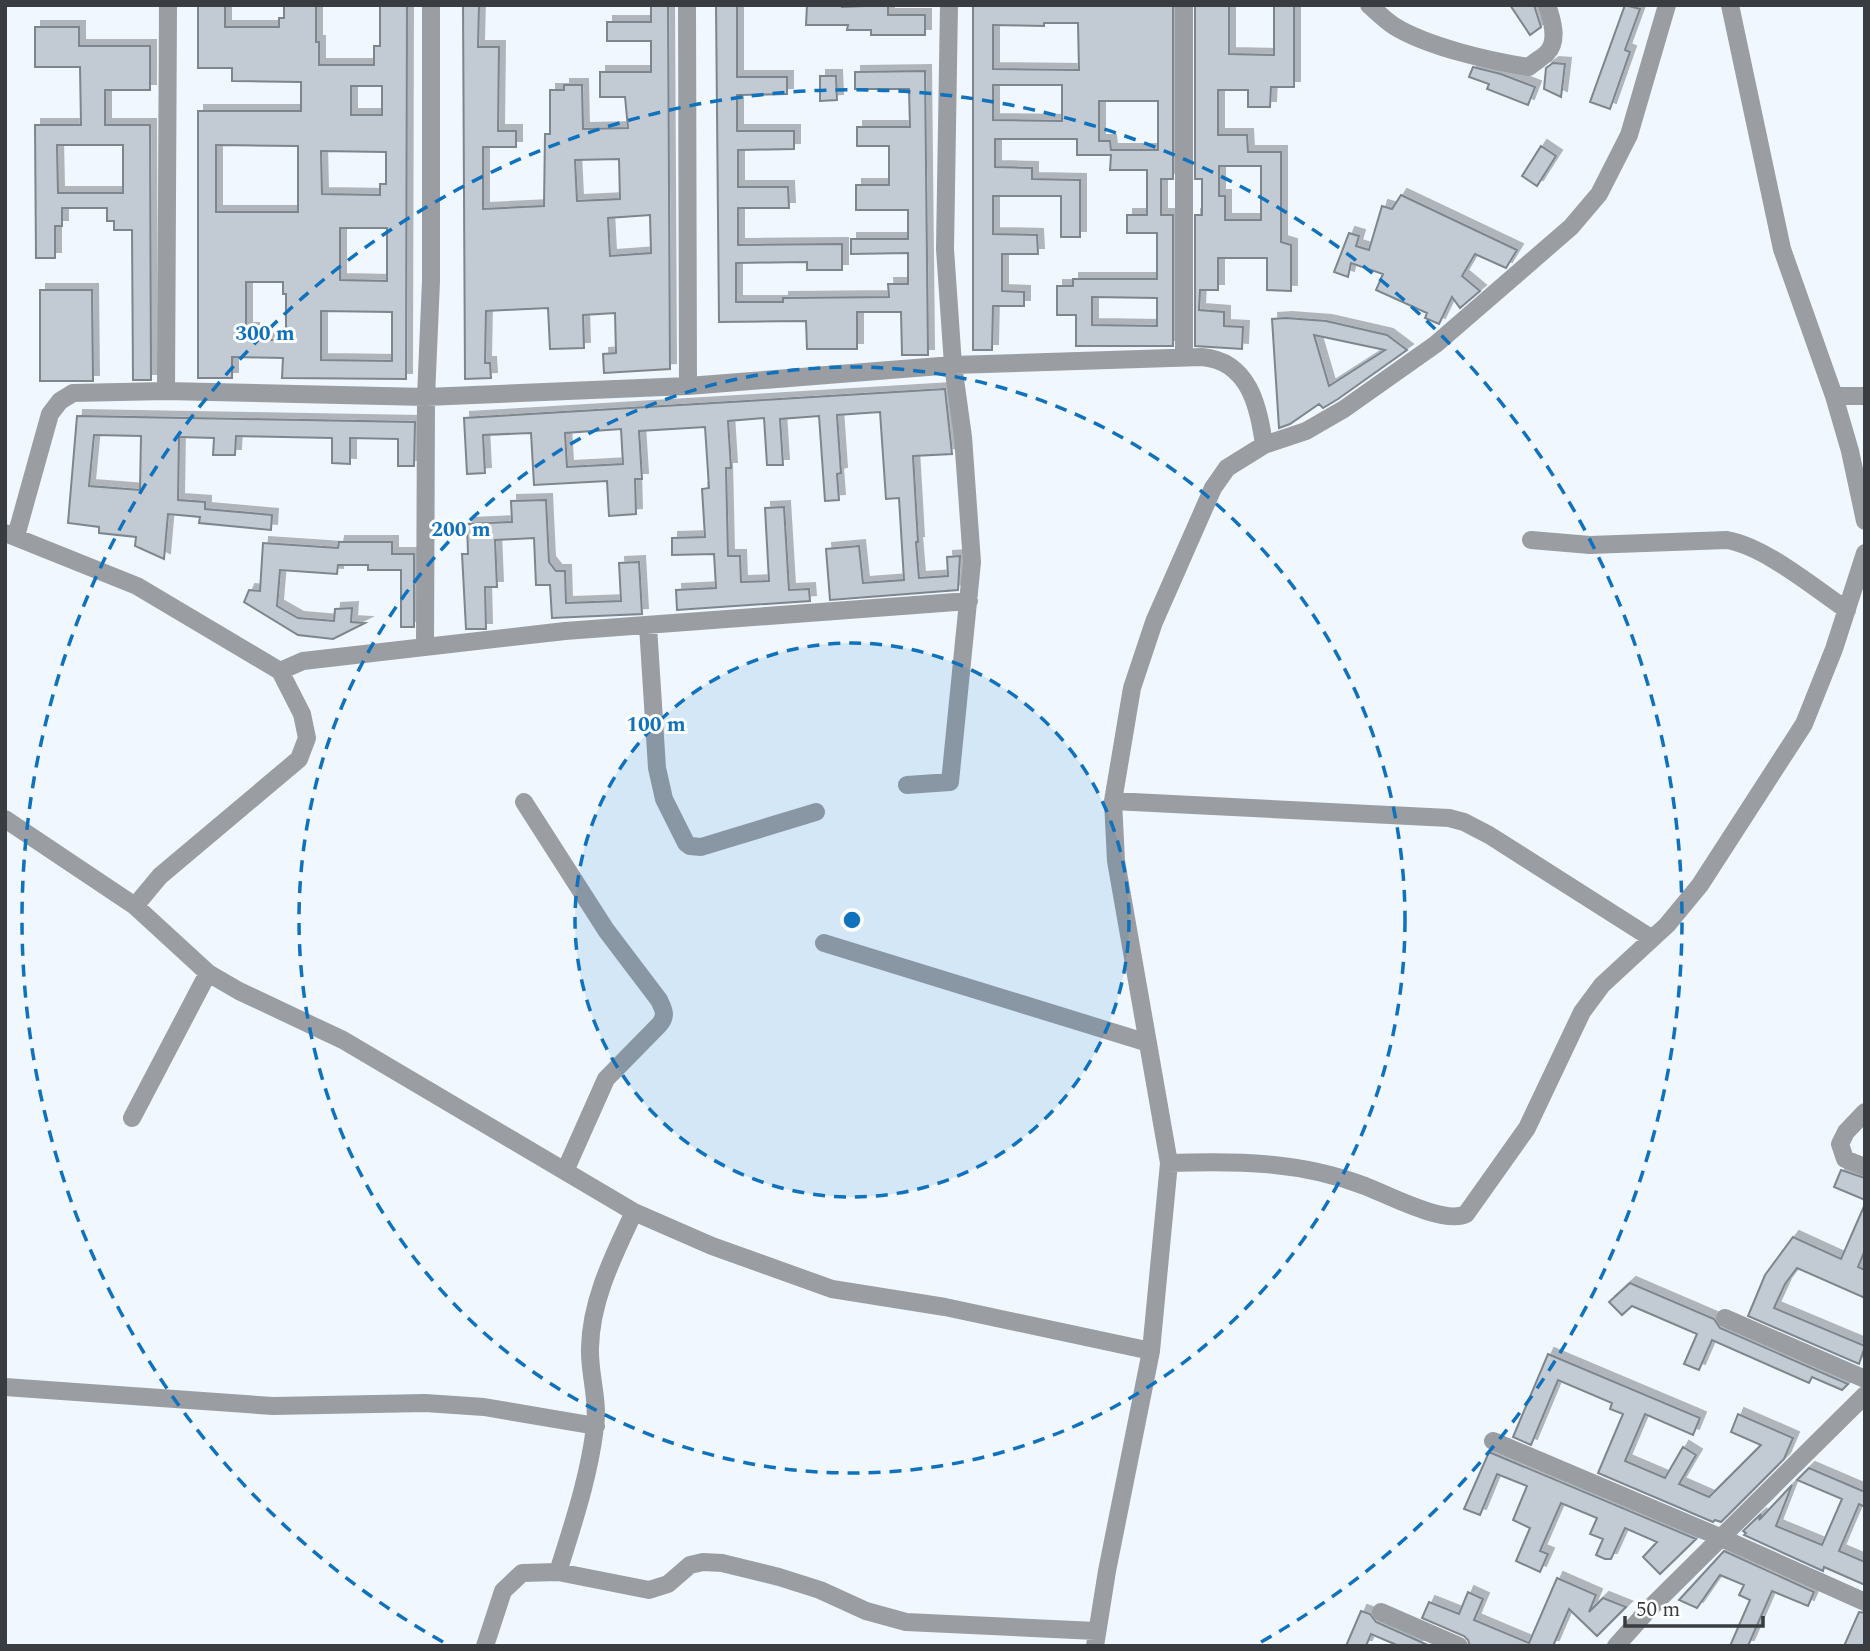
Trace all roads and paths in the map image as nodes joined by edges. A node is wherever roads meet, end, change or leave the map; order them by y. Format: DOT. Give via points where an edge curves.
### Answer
graph roads {
  1 [pos="168,5"];
  2 [pos="431,5"];
  3 [pos="687,5"];
  4 [pos="949,5"];
  5 [pos="1184,5"];
  6 [pos="1369,5"];
  7 [pos="1547,5"];
  8 [pos="1667,5"];
  9 [pos="1730,5"];
  10 [pos="1184,356"];
  11 [pos="953,365"];
  12 [pos="688,386"];
  13 [pos="166,391"];
  14 [pos="1834,396"];
  15 [pos="1865,396"];
  16 [pos="426,397"];
  17 [pos="1264,445"];
  18 [pos="1865,521"];
  19 [pos="11,535"];
  20 [pos="1531,540"];
  21 [pos="1865,553"];
  22 [pos="969,601"];
  23 [pos="1847,610"];
  24 [pos="648,626"];
  25 [pos="425,647"];
  26 [pos="280,671"];
  27 [pos="907,785"];
  28 [pos="524,802"];
  29 [pos="1113,802"];
  30 [pos="816,813"];
  31 [pos="5,819"];
  32 [pos="135,906"];
  33 [pos="1651,938"];
  34 [pos="824,943"];
  35 [pos="208,973"];
  36 [pos="1148,1043"];
  37 [pos="1865,1112"];
  38 [pos="132,1118"];
  39 [pos="1168,1163"];
  40 [pos="1865,1167"];
  41 [pos="565,1171"];
  42 [pos="634,1212"];
  43 [pos="1725,1318"];
  44 [pos="1151,1351"];
  45 [pos="1865,1379"];
  46 [pos="5,1387"];
  47 [pos="1865,1395"];
  48 [pos="596,1426"];
  49 [pos="1493,1441"];
  50 [pos="1722,1538"];
  51 [pos="558,1572"];
  52 [pos="1865,1602"];
  53 [pos="1381,1612"];
  54 [pos="1095,1638"];
  55 [pos="485,1646"];
  56 [pos="1459,1646"];
  57 [pos="1616,1646"];
  1 -- 13 [label="street"];
  2 -- 16 [label="street"];
  3 -- 12 [label="street"];
  4 -- 11 [label="street" via="945,249"];
  5 -- 10 [label="street"];
  6 -- 7 [label="street" via="1416,36 1490,61 1529,67 1549,52 1554,23"];
  8 -- 17 [label="street" via="1629,135 1599,194 1571,227 1436,344 1365,395 1306,431"];
  9 -- 14 [label="street" via="1782,249"];
  10 -- 11 [label="street"];
  10 -- 17 [label="street" via="1214,358 1243,380 1259,412"];
  11 -- 12 [label="street"];
  11 -- 22 [label="street" via="972,562"];
  12 -- 16 [label="street"];
  13 -- 16 [label="street"];
  13 -- 19 [label="street" via="72,393 60,401 50,414"];
  14 -- 15 [label="street"];
  14 -- 18 [label="street"];
  16 -- 25 [label="street"];
  17 -- 29 [label="street" via="1227,468 1213,488 1154,622 1132,688"];
  19 -- 26 [label="street" via="136,586"];
  20 -- 23 [label="street" via="1590,545 1738,542 1764,554"];
  21 -- 23 [label="street"];
  22 -- 24 [label="street"];
  22 -- 27 [label="street" via="950,782"];
  23 -- 33 [label="street" via="1804,724 1700,885"];
  24 -- 25 [label="street"];
  24 -- 30 [label="street" via="657,768 664,799 686,843 701,848"];
  25 -- 26 [label="street" via="303,661"];
  26 -- 32 [label="street" via="302,714 307,738 299,759 160,876"];
  28 -- 41 [label="street" via="664,1010 659,1025 606,1079"];
  29 -- 33 [label="street" via="1449,818 1489,835"];
  29 -- 36 [label="street" via="1116,861"];
  31 -- 32 [label="street"];
  32 -- 35 [label="street"];
  33 -- 39 [label="street" via="1602,985 1582,1012 1527,1128 1462,1216 1438,1215 1341,1177 1304,1169 1244,1161"];
  34 -- 36 [label="street"];
  35 -- 38 [label="street"];
  35 -- 41 [label="street" via="343,1040"];
  36 -- 39 [label="street"];
  37 -- 40 [label="street" via="1840,1144 1845,1159"];
  39 -- 44 [label="street"];
  41 -- 42 [label="street"];
  42 -- 44 [label="street" via="832,1289 946,1307"];
  42 -- 48 [label="street" via="591,1321"];
  43 -- 45 [label="street"];
  44 -- 54 [label="street"];
  46 -- 48 [label="street" via="273,1406 484,1407"];
  47 -- 50 [label="street"];
  48 -- 51 [label="street" via="584,1489"];
  49 -- 50 [label="street"];
  50 -- 52 [label="street"];
  50 -- 57 [label="street"];
  51 -- 54 [label="street" via="649,1590 668,1584 690,1565 722,1563 820,1590 866,1611 906,1622"];
  51 -- 55 [label="street" via="522,1573 512,1580 503,1591"];
  53 -- 56 [label="street"];
}
